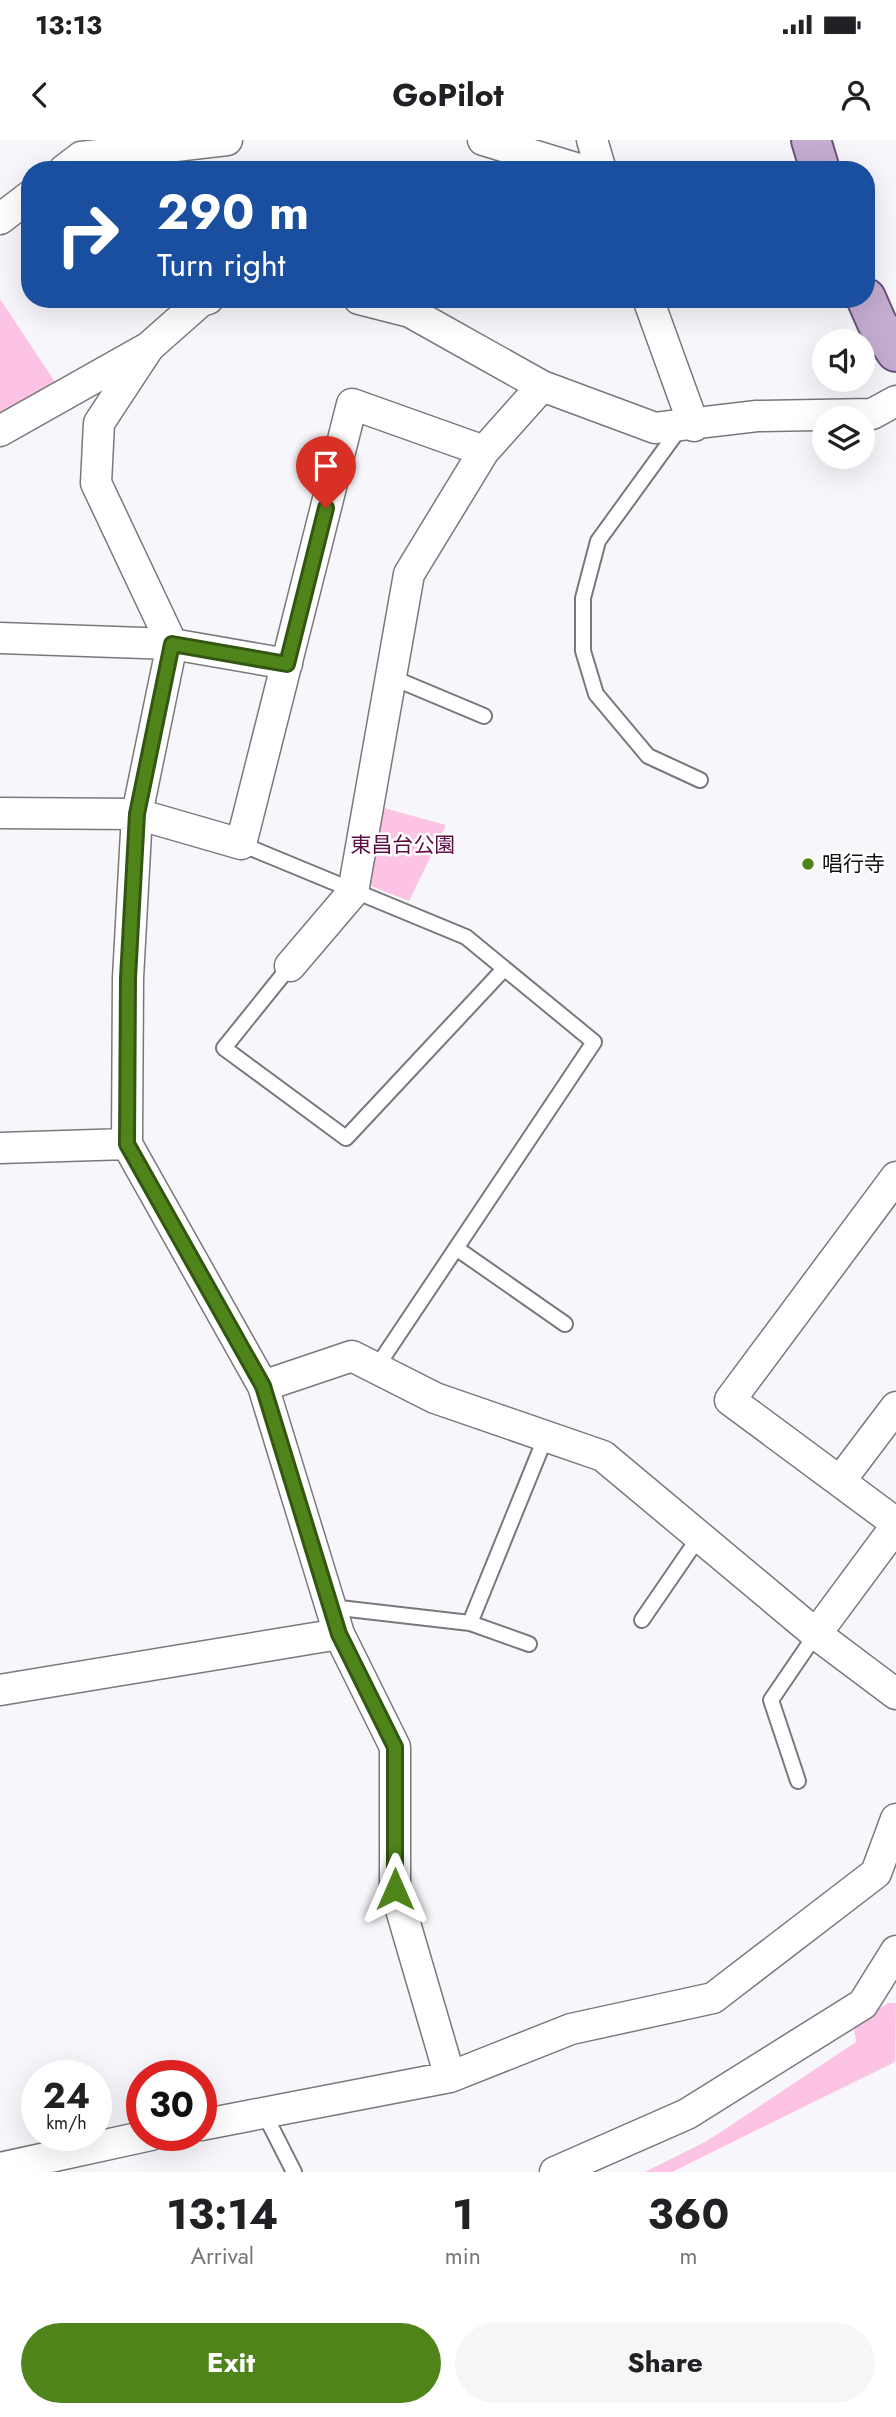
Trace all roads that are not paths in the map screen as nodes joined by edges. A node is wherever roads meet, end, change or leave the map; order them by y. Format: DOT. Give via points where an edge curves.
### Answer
graph roads {
  1 [pos="226,140"];
  2 [pos="484,140"];
  3 [pos="592,140"];
  4 [pos="811,140"];
  5 [pos="76,161"];
  6 [pos="553,161"];
  7 [pos="598,161"];
  8 [pos="817,161"];
  9 [pos="21,203"];
  10 [pos="0,219"];
  11 [pos="193,308"];
  12 [pos="394,308"];
  13 [pos="651,308"];
  14 [pos="870,308"];
  15 [pos="149,346"];
  16 [pos="896,352"];
  17 [pos="542,386"];
  18 [pos="896,401"];
  19 [pos="687,426"];
  20 [pos="0,432"];
  21 [pos="484,451"];
  22 [pos="0,638"];
  23 [pos="172,644"];
  24 [pos="287,664"];
  25 [pos="391,677"];
  26 [pos="484,716"];
  27 [pos="700,780"];
  28 [pos="0,813"];
  29 [pos="137,814"];
  30 [pos="241,844"];
  31 [pos="353,892"];
  32 [pos="290,967"];
  33 [pos="505,968"];
  34 [pos="127,1144"];
  35 [pos="0,1148"];
  36 [pos="896,1177"];
  37 [pos="456,1248"];
  38 [pos="565,1324"];
  39 [pos="376,1368"];
  40 [pos="263,1386"];
  41 [pos="896,1407"];
  42 [pos="546,1436"];
  43 [pos="840,1481"];
  44 [pos="896,1524"];
  45 [pos="699,1537"];
  46 [pos="642,1620"];
  47 [pos="335,1621"];
  48 [pos="470,1623"];
  49 [pos="816,1634"];
  50 [pos="529,1644"];
  51 [pos="0,1690"];
  52 [pos="896,1694"];
  53 [pos="798,1781"];
  54 [pos="896,1819"];
  55 [pos="896,1951"];
  56 [pos="450,2077"];
  57 [pos="264,2113"];
  58 [pos="217,2122"];
  59 [pos="126,2140"];
  60 [pos="0,2168"];
  61 [pos="294,2172"];
  62 [pos="555,2172"];
  1 -- 5 [label="street"];
  2 -- 6 [label="street"];
  3 -- 7 [label="street"];
  4 -- 8 [label="main road"];
  9 -- 10 [label="street"];
  11 -- 15 [label="street"];
  12 -- 17 [label="street" via="410,312"];
  13 -- 19 [label="street"];
  14 -- 16 [label="main road"];
  15 -- 20 [label="street"];
  15 -- 23 [label="street" via="99,423 96,484"];
  17 -- 19 [label="street" via="655,428"];
  17 -- 21 [label="street"];
  18 -- 19 [label="street" via="872,414 757,416"];
  19 -- 27 [label="lane" via="598,541 583,598 583,651 596,694 648,756"];
  21 -- 24 [label="street" via="352,404"];
  21 -- 25 [label="street" via="409,574"];
  22 -- 23 [label="street"];
  23 -- 24 [label="street"];
  23 -- 29 [label="street"];
  24 -- 30 [label="street"];
  25 -- 26 [label="lane"];
  25 -- 31 [label="street"];
  28 -- 29 [label="street"];
  29 -- 30 [label="street"];
  29 -- 34 [label="street" via="128,978"];
  30 -- 31 [label="lane"];
  31 -- 32 [label="street"];
  31 -- 33 [label="lane" via="466,937"];
  32 -- 33 [label="lane" via="223,1048 346,1138"];
  33 -- 37 [label="lane" via="594,1042"];
  34 -- 35 [label="street"];
  34 -- 40 [label="street"];
  36 -- 43 [label="street" via="730,1399"];
  37 -- 38 [label="lane"];
  37 -- 39 [label="lane"];
  39 -- 40 [label="street" via="352,1356"];
  39 -- 42 [label="street" via="435,1398"];
  40 -- 47 [label="street"];
  41 -- 43 [label="street"];
  42 -- 45 [label="street" via="603,1456"];
  42 -- 48 [label="lane"];
  43 -- 44 [label="street"];
  44 -- 49 [label="street"];
  45 -- 46 [label="lane"];
  45 -- 49 [label="street"];
  47 -- 48 [label="lane"];
  47 -- 51 [label="street"];
  47 -- 56 [label="street" via="395,1747 395,1889"];
  48 -- 50 [label="lane"];
  49 -- 52 [label="street"];
  49 -- 53 [label="lane" via="771,1700"];
  54 -- 56 [label="street" via="876,1873 713,1998 571,2029"];
  55 -- 62 [label="street" via="863,2004 687,2114"];
  56 -- 57 [label="street"];
  57 -- 58 [label="street"];
  57 -- 61 [label="lane"];
  59 -- 60 [label="street"];
}
